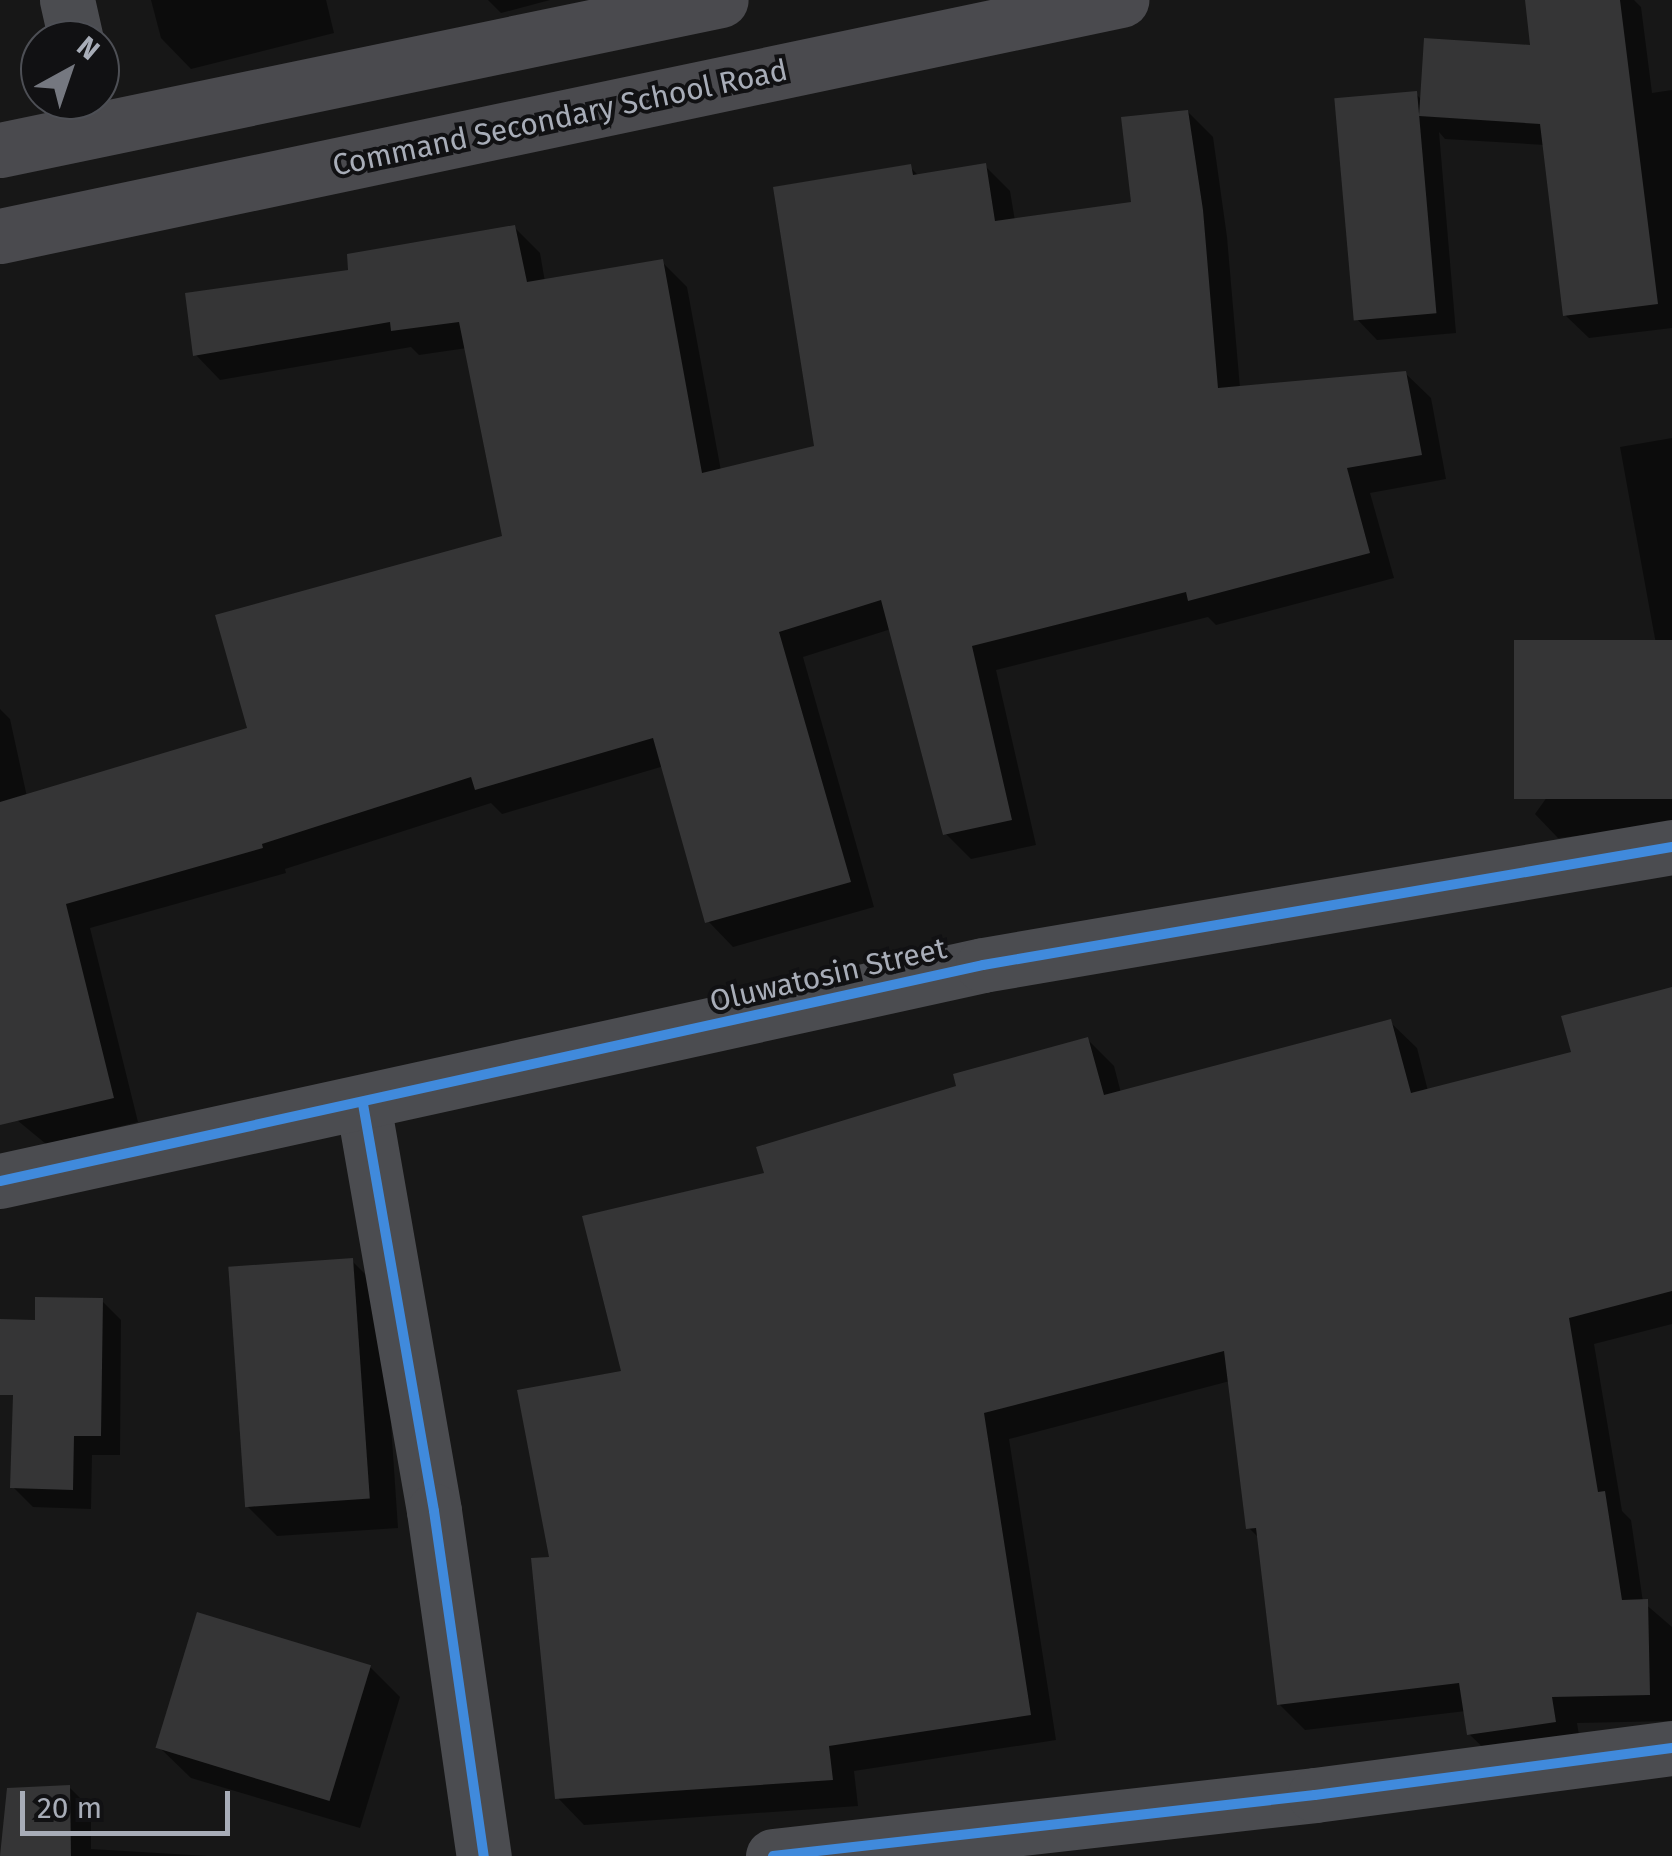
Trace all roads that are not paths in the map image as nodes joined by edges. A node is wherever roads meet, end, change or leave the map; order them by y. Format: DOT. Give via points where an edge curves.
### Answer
graph roads {
  1 [pos="721,0"];
  2 [pos="1121,0"];
  3 [pos="564,33"];
  4 [pos="120,110"];
  5 [pos="585,113"];
  6 [pos="80,120"];
  7 [pos="0,150"];
  8 [pos="0,236"];
  9 [pos="1672,847"];
  10 [pos="363,1104"];
  11 [pos="0,1181"];
  12 [pos="1672,1748"];
  13 [pos="484,1856"];
  14 [pos="773,1856"];
  1 -- 3 [label="main road"];
  2 -- 5 [label="main road, Command Secondary School Road"];
  3 -- 4 [label="main road"];
  3 -- 5 [label="main road"];
  5 -- 8 [label="main road, Command Secondary School Road"];
  6 -- 7 [label="main road"];
  9 -- 10 [label="street, Oluwatosin Street" via="983,966"];
  10 -- 11 [label="street, Oluwatosin Street"];
  10 -- 13 [label="street" via="434,1511"];
  12 -- 14 [label="street"];
}
